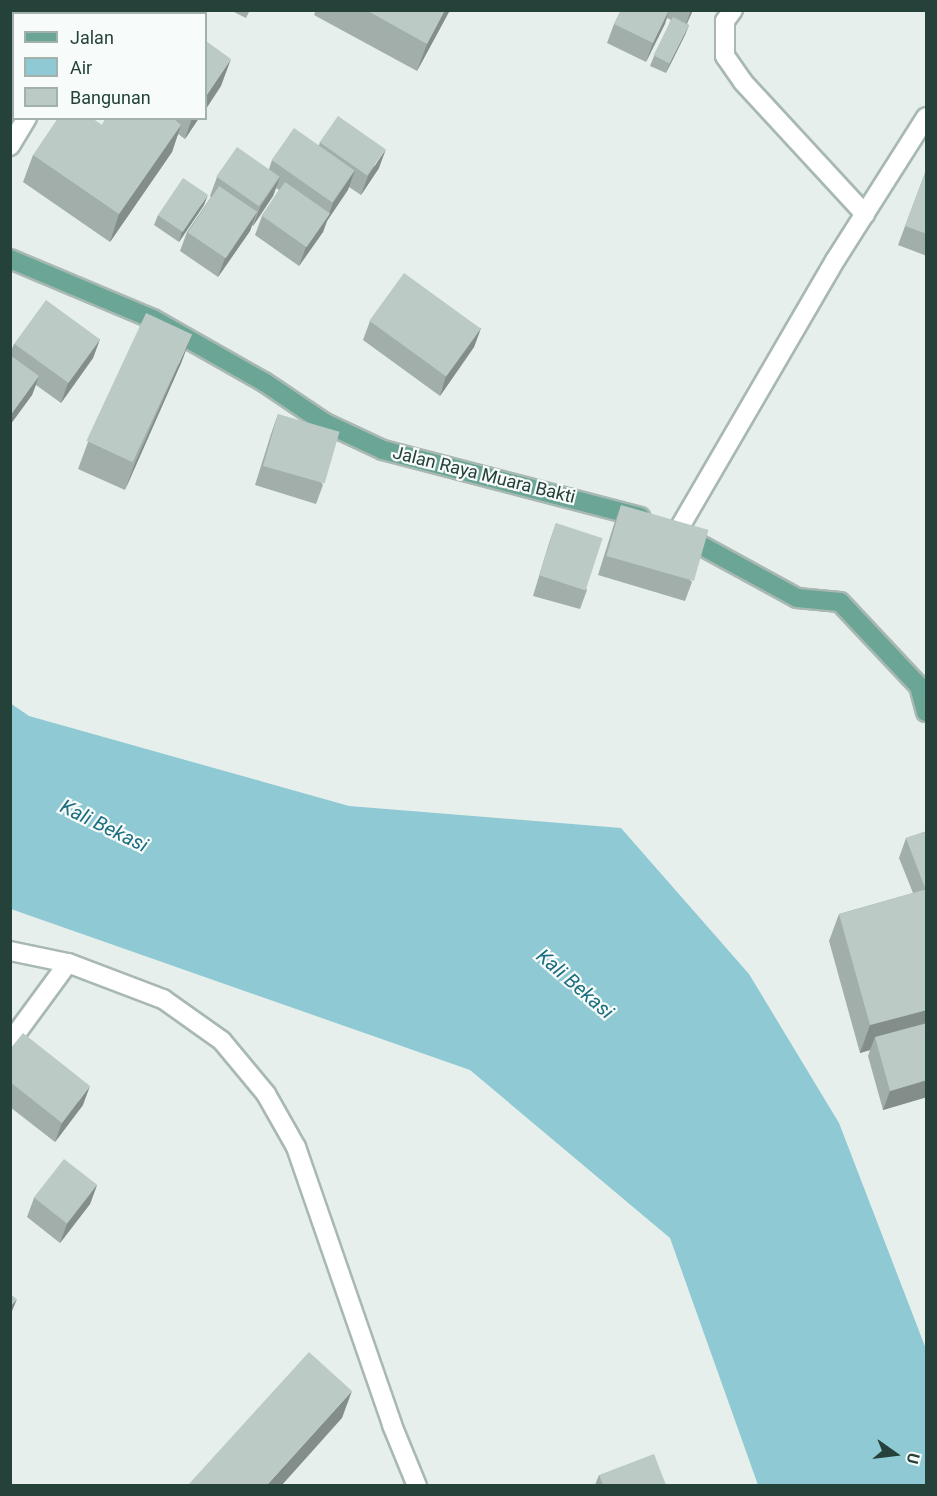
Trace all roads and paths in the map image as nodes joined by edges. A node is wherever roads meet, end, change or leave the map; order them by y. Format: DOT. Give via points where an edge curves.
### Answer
graph roads {
  1 [pos="733,10"];
  2 [pos="927,117"];
  3 [pos="26,120"];
  4 [pos="10,146"];
  5 [pos="865,214"];
  6 [pos="10,259"];
  7 [pos="676,532"];
  8 [pos="927,712"];
  9 [pos="10,951"];
  10 [pos="68,963"];
  11 [pos="10,1041"];
  12 [pos="417,1485"];
  1 -- 5 [label="street" via="725,21 725,56 742,82"];
  2 -- 5 [label="street"];
  3 -- 4 [label="street"];
  5 -- 7 [label="street"];
  6 -- 7 [label="main road, Jalan Raya Muara Bakti" via="153,319 264,382 325,423 383,450 621,510"];
  7 -- 8 [label="main road, Jalan Raya Muara Bakti" via="797,598 840,602 919,687"];
  9 -- 10 [label="street"];
  10 -- 11 [label="street"];
  10 -- 12 [label="street" via="144,989 194,1019 222,1041 281,1116 296,1147 392,1425"];
}
